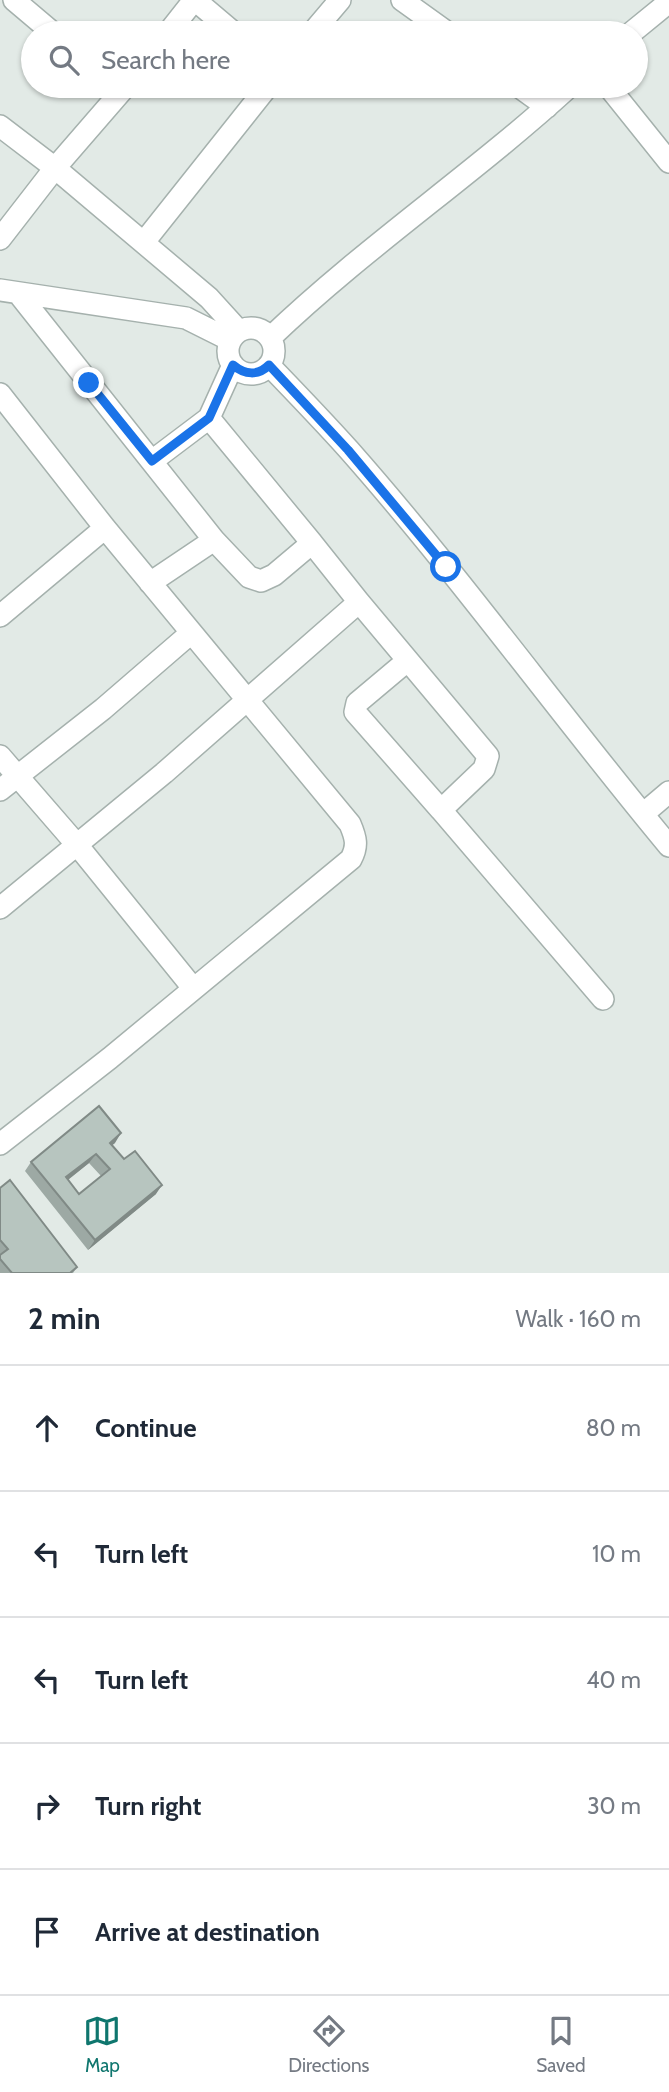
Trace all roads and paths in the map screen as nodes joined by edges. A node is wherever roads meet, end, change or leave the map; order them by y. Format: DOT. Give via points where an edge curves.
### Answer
graph roads {
  1 [pos="194,0"];
  2 [pos="340,0"];
  3 [pos="402,0"];
  4 [pos="669,2"];
  5 [pos="23,3"];
  6 [pos="41,21"];
  7 [pos="177,21"];
  8 [pos="219,21"];
  9 [pos="322,21"];
  10 [pos="431,21"];
  11 [pos="646,21"];
  12 [pos="112,98"];
  13 [pos="258,98"];
  14 [pos="535,98"];
  15 [pos="557,98"];
  16 [pos="618,98"];
  17 [pos="547,107"];
  18 [pos="0,126"];
  19 [pos="669,162"];
  20 [pos="55,168"];
  21 [pos="0,239"];
  22 [pos="144,242"];
  23 [pos="9,291"];
  24 [pos="234,335"];
  25 [pos="270,338"];
  26 [pos="233,365"];
  27 [pos="269,365"];
  28 [pos="0,394"];
  29 [pos="209,418"];
  30 [pos="8,422"];
  31 [pos="152,461"];
  32 [pos="106,528"];
  33 [pos="214,540"];
  34 [pos="312,543"];
  35 [pos="150,583"];
  36 [pos="359,602"];
  37 [pos="0,616"];
  38 [pos="191,633"];
  39 [pos="407,661"];
  40 [pos="247,699"];
  41 [pos="0,756"];
  42 [pos="17,776"];
  43 [pos="0,790"];
  44 [pos="669,792"];
  45 [pos="441,810"];
  46 [pos="643,814"];
  47 [pos="78,846"];
  48 [pos="669,846"];
  49 [pos="0,908"];
  50 [pos="193,988"];
  51 [pos="603,999"];
  52 [pos="0,1144"];
  1 -- 7 [label="street"];
  1 -- 8 [label="street"];
  2 -- 9 [label="street"];
  3 -- 10 [label="street"];
  4 -- 11 [label="street"];
  5 -- 6 [label="street"];
  12 -- 20 [label="street"];
  13 -- 22 [label="street"];
  14 -- 17 [label="street"];
  15 -- 17 [label="street"];
  16 -- 19 [label="street"];
  17 -- 25 [label="street"];
  18 -- 20 [label="street"];
  20 -- 21 [label="street"];
  20 -- 22 [label="street"];
  22 -- 24 [label="street" via="209,298"];
  23 -- 24 [label="street" via="186,318"];
  23 -- 31 [label="street"];
  24 -- 25 [label="street" via="256,328"];
  24 -- 26 [label="street" via="228,353"];
  25 -- 27 [label="street" via="274,352"];
  26 -- 27 [label="street" via="251,374"];
  26 -- 29 [label="street"];
  27 -- 46 [label="street" via="366,470"];
  28 -- 30 [label="street"];
  29 -- 31 [label="street"];
  29 -- 34 [label="street"];
  30 -- 32 [label="street"];
  31 -- 33 [label="street"];
  32 -- 35 [label="street"];
  32 -- 37 [label="street"];
  33 -- 34 [label="street" via="249,577 261,581"];
  33 -- 35 [label="street"];
  34 -- 36 [label="street"];
  35 -- 38 [label="street"];
  36 -- 39 [label="street"];
  36 -- 40 [label="street"];
  38 -- 40 [label="street"];
  38 -- 42 [label="street"];
  39 -- 45 [label="street" via="488,757 484,769"];
  39 -- 45 [label="street" via="357,702 355,712"];
  40 -- 47 [label="street"];
  40 -- 50 [label="street" via="350,824 356,850 343,866"];
  41 -- 42 [label="street"];
  42 -- 43 [label="street"];
  42 -- 47 [label="street"];
  44 -- 46 [label="street"];
  45 -- 51 [label="street"];
  46 -- 48 [label="street"];
  47 -- 49 [label="street"];
  47 -- 50 [label="street"];
  50 -- 52 [label="street"];
}
